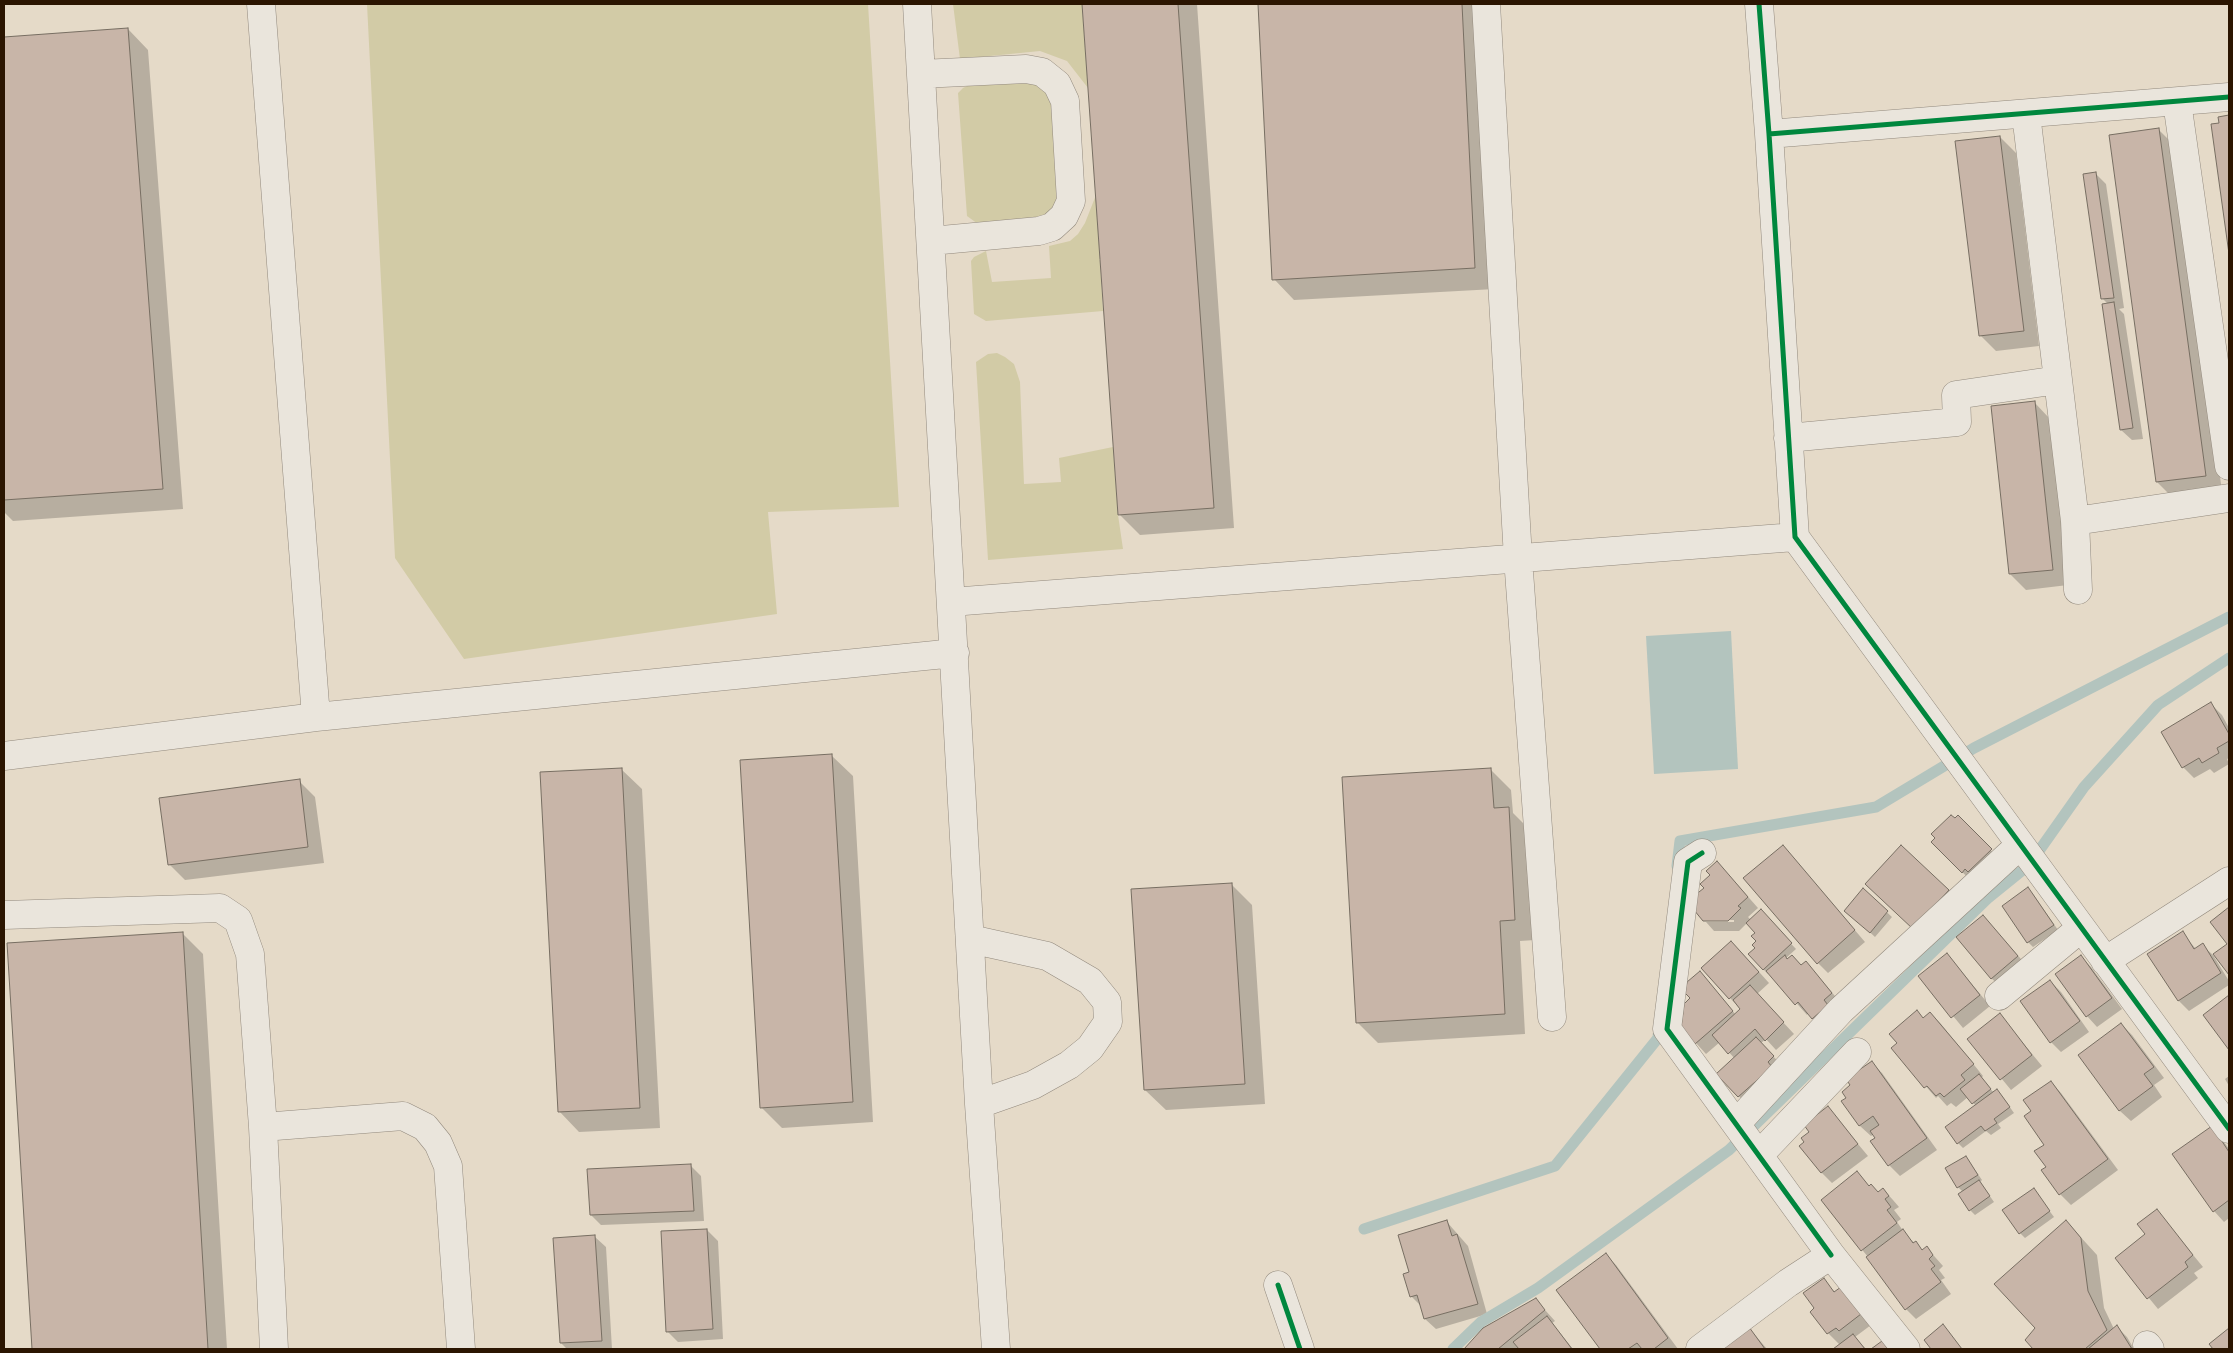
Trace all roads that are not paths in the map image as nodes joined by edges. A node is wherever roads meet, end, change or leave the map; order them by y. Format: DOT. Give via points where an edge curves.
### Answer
graph roads {
  1 [pos="261,4"];
  2 [pos="917,4"];
  3 [pos="1486,4"];
  4 [pos="1759,4"];
  5 [pos="921,74"];
  6 [pos="2229,97"];
  7 [pos="2177,102"];
  8 [pos="2026,114"];
  9 [pos="1769,134"];
  10 [pos="931,241"];
  11 [pos="2058,380"];
  12 [pos="1788,438"];
  13 [pos="2229,466"];
  14 [pos="2229,498"];
  15 [pos="2075,521"];
  16 [pos="1795,537"];
  17 [pos="1518,558"];
  18 [pos="2078,590"];
  19 [pos="951,602"];
  20 [pos="955,653"];
  21 [pos="316,717"];
  22 [pos="4,756"];
  23 [pos="2020,844"];
  24 [pos="1702,853"];
  25 [pos="2229,880"];
  26 [pos="4,915"];
  27 [pos="2081,928"];
  28 [pos="970,939"];
  29 [pos="2104,960"];
  30 [pos="1999,996"];
  31 [pos="1552,1017"];
  32 [pos="1857,1052"];
  33 [pos="979,1104"];
  34 [pos="1736,1124"];
  35 [pos="263,1127"];
  36 [pos="2229,1129"];
  37 [pos="1759,1155"];
  38 [pos="1831,1255"];
  39 [pos="1278,1285"];
  40 [pos="274,1349"];
  41 [pos="461,1349"];
  42 [pos="996,1349"];
  43 [pos="1300,1349"];
  44 [pos="1700,1349"];
  45 [pos="1906,1349"];
  1 -- 21 [label="street"];
  2 -- 5 [label="street"];
  3 -- 17 [label="street"];
  4 -- 9 [label="street"];
  5 -- 10 [label="street"];
  5 -- 10 [label="street" via="1026,69 1042,72 1057,84 1065,101 1071,202 1064,216 1052,227 1039,231"];
  6 -- 7 [label="street"];
  7 -- 8 [label="street"];
  7 -- 13 [label="street"];
  8 -- 9 [label="street"];
  8 -- 11 [label="street"];
  9 -- 12 [label="street"];
  10 -- 19 [label="street"];
  11 -- 12 [label="street" via="1956,395 1957,422"];
  11 -- 15 [label="street"];
  12 -- 16 [label="street"];
  14 -- 15 [label="street"];
  15 -- 18 [label="street"];
  16 -- 17 [label="street"];
  16 -- 23 [label="street"];
  17 -- 19 [label="street"];
  17 -- 31 [label="street"];
  19 -- 20 [label="street"];
  20 -- 21 [label="street"];
  20 -- 28 [label="street"];
  21 -- 22 [label="street"];
  23 -- 27 [label="street"];
  23 -- 34 [label="street" via="1841,1010"];
  24 -- 34 [label="street" via="1688,862 1668,1029"];
  25 -- 29 [label="street"];
  26 -- 35 [label="street" via="220,908 238,920 250,954"];
  27 -- 29 [label="street"];
  27 -- 30 [label="street"];
  28 -- 33 [label="street"];
  28 -- 33 [label="street" via="1047,956 1090,982 1107,1002 1108,1022 1090,1048 1069,1065 1033,1085"];
  29 -- 36 [label="street"];
  32 -- 37 [label="street"];
  33 -- 42 [label="street"];
  34 -- 37 [label="street"];
  35 -- 40 [label="street"];
  35 -- 41 [label="street" via="403,1116 425,1127 438,1143 448,1166"];
  37 -- 38 [label="street"];
  38 -- 44 [label="street"];
  38 -- 45 [label="street"];
  39 -- 43 [label="street"];
}
